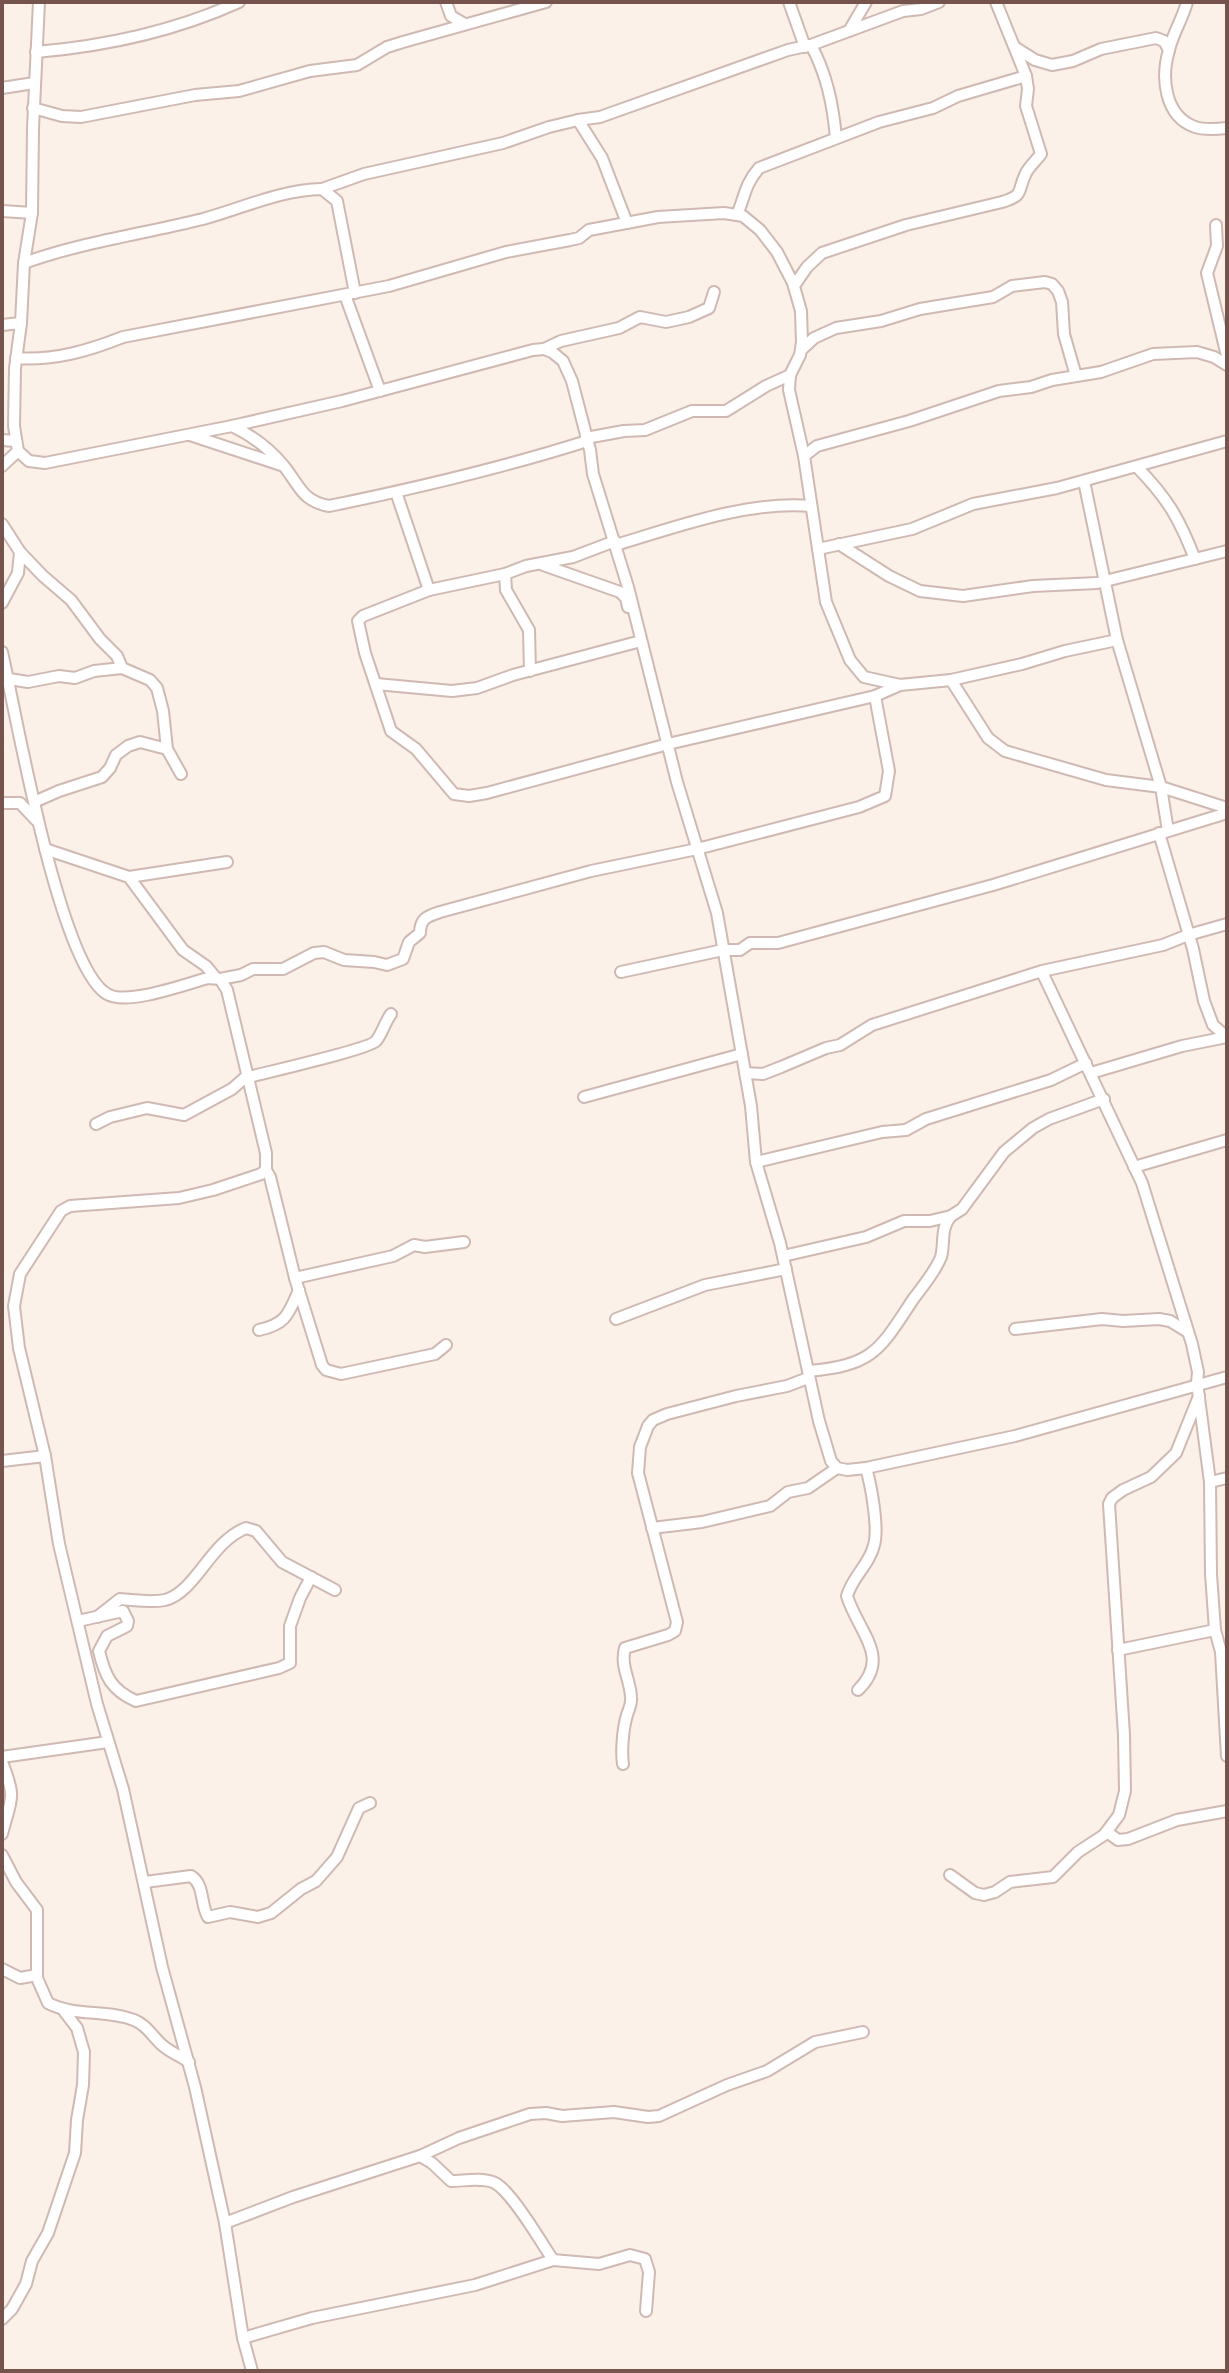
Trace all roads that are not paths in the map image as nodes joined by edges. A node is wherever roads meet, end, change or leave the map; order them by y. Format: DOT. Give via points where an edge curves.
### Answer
graph roads {
  1 [pos="39,2"];
  2 [pos="239,2"];
  3 [pos="446,2"];
  4 [pos="546,2"];
  5 [pos="789,2"];
  6 [pos="866,2"];
  7 [pos="939,2"];
  8 [pos="996,2"];
  9 [pos="1187,2"];
  10 [pos="463,23"];
  11 [pos="849,31"];
  12 [pos="808,46"];
  13 [pos="1015,48"];
  14 [pos="1169,50"];
  15 [pos="36,52"];
  16 [pos="1026,76"];
  17 [pos="34,83"];
  18 [pos="2,88"];
  19 [pos="33,108"];
  20 [pos="578,120"];
  21 [pos="1227,128"];
  22 [pos="836,138"];
  23 [pos="322,189"];
  24 [pos="2,211"];
  25 [pos="32,213"];
  26 [pos="737,215"];
  27 [pos="627,223"];
  28 [pos="1216,225"];
  29 [pos="24,263"];
  30 [pos="794,286"];
  31 [pos="714,292"];
  32 [pos="350,294"];
  33 [pos="21,323"];
  34 [pos="2,325"];
  35 [pos="544,349"];
  36 [pos="801,350"];
  37 [pos="1227,356"];
  38 [pos="16,358"];
  39 [pos="1227,365"];
  40 [pos="790,375"];
  41 [pos="1076,376"];
  42 [pos="380,391"];
  43 [pos="232,426"];
  44 [pos="188,435"];
  45 [pos="2,440"];
  46 [pos="587,440"];
  47 [pos="1227,441"];
  48 [pos="17,446"];
  49 [pos="804,456"];
  50 [pos="283,465"];
  51 [pos="2,466"];
  52 [pos="1137,467"];
  53 [pos="1084,481"];
  54 [pos="396,492"];
  55 [pos="811,506"];
  56 [pos="2,524"];
  57 [pos="616,543"];
  58 [pos="839,544"];
  59 [pos="818,549"];
  60 [pos="1227,551"];
  61 [pos="20,552"];
  62 [pos="1195,559"];
  63 [pos="541,564"];
  64 [pos="505,574"];
  65 [pos="1105,581"];
  66 [pos="429,590"];
  67 [pos="2,603"];
  68 [pos="1117,640"];
  69 [pos="638,642"];
  70 [pos="2,652"];
  71 [pos="122,668"];
  72 [pos="530,671"];
  73 [pos="9,679"];
  74 [pos="951,680"];
  75 [pos="376,684"];
  76 [pos="900,685"];
  77 [pos="875,696"];
  78 [pos="668,744"];
  79 [pos="167,749"];
  80 [pos="181,774"];
  81 [pos="1161,787"];
  82 [pos="34,802"];
  83 [pos="2,803"];
  84 [pos="1227,810"];
  85 [pos="39,825"];
  86 [pos="1164,832"];
  87 [pos="45,849"];
  88 [pos="697,849"];
  89 [pos="227,862"];
  90 [pos="129,877"];
  91 [pos="1227,924"];
  92 [pos="1188,935"];
  93 [pos="723,950"];
  94 [pos="621,972"];
  95 [pos="1042,972"];
  96 [pos="218,978"];
  97 [pos="391,1014"];
  98 [pos="1227,1037"];
  99 [pos="742,1054"];
  100 [pos="1089,1068"];
  101 [pos="745,1073"];
  102 [pos="249,1076"];
  103 [pos="584,1097"];
  104 [pos="1104,1099"];
  105 [pos="96,1124"];
  106 [pos="1227,1140"];
  107 [pos="756,1162"];
  108 [pos="1134,1167"];
  109 [pos="266,1170"];
  110 [pos="951,1216"];
  111 [pos="464,1242"];
  112 [pos="783,1256"];
  113 [pos="786,1269"];
  114 [pos="295,1278"];
  115 [pos="299,1290"];
  116 [pos="616,1319"];
  117 [pos="1015,1329"];
  118 [pos="259,1330"];
  119 [pos="1188,1332"];
  120 [pos="446,1345"];
  121 [pos="808,1374"];
  122 [pos="1227,1377"];
  123 [pos="1198,1389"];
  124 [pos="45,1456"];
  125 [pos="2,1461"];
  126 [pos="837,1468"];
  127 [pos="866,1468"];
  128 [pos="1227,1478"];
  129 [pos="1210,1482"];
  130 [pos="652,1528"];
  131 [pos="311,1577"];
  132 [pos="335,1590"];
  133 [pos="95,1618"];
  134 [pos="78,1621"];
  135 [pos="1215,1630"];
  136 [pos="1118,1650"];
  137 [pos="858,1690"];
  138 [pos="108,1742"];
  139 [pos="1227,1756"];
  140 [pos="2,1760"];
  141 [pos="623,1764"];
  142 [pos="370,1803"];
  143 [pos="1227,1811"];
  144 [pos="1107,1832"];
  145 [pos="2,1834"];
  146 [pos="2,1855"];
  147 [pos="950,1875"];
  148 [pos="145,1882"];
  149 [pos="2,1969"];
  150 [pos="37,1975"];
  151 [pos="64,2011"];
  152 [pos="863,2032"];
  153 [pos="189,2062"];
  154 [pos="420,2156"];
  155 [pos="225,2223"];
  156 [pos="553,2260"];
  157 [pos="646,2311"];
  158 [pos="2,2319"];
  159 [pos="243,2338"];
  160 [pos="252,2371"];
  1 -- 15 [label="street"];
  2 -- 15 [label="street" via="186,24 110,44"];
  3 -- 10 [label="street" via="451,16"];
  4 -- 10 [label="street"];
  5 -- 12 [label="street"];
  6 -- 11 [label="street"];
  7 -- 11 [label="street"];
  8 -- 13 [label="street"];
  9 -- 14 [label="street"];
  10 -- 19 [label="street" via="387,47 357,65 310,71 239,91 81,117"];
  11 -- 12 [label="street"];
  12 -- 20 [label="street"];
  12 -- 22 [label="street" via="823,67"];
  13 -- 14 [label="street" via="1052,65 1156,38"];
  13 -- 16 [label="street"];
  14 -- 21 [label="street" via="1170,105 1195,127"];
  15 -- 17 [label="street"];
  16 -- 22 [label="street"];
  16 -- 30 [label="street" via="1026,106 1041,154 1025,173 1016,198 906,225 822,253"];
  17 -- 18 [label="street"];
  17 -- 19 [label="street"];
  19 -- 25 [label="street"];
  20 -- 23 [label="street"];
  20 -- 27 [label="street" via="602,158"];
  22 -- 26 [label="street" via="759,168 746,183"];
  23 -- 29 [label="street" via="274,196"];
  23 -- 32 [label="street" via="337,201"];
  24 -- 25 [label="street"];
  25 -- 29 [label="street"];
  26 -- 27 [label="street" via="678,214"];
  26 -- 30 [label="street" via="760,230"];
  27 -- 32 [label="street"];
  28 -- 37 [label="street" via="1217,246 1207,273"];
  29 -- 33 [label="street"];
  30 -- 36 [label="street" via="801,311"];
  31 -- 35 [label="street" via="709,308 689,317 666,322 640,317"];
  32 -- 38 [label="street" via="123,337 45,359"];
  32 -- 42 [label="street"];
  33 -- 34 [label="street"];
  33 -- 38 [label="street"];
  35 -- 42 [label="street"];
  35 -- 46 [label="street" via="563,361"];
  36 -- 40 [label="street"];
  36 -- 41 [label="street" via="836,328 1045,282 1058,291 1062,302"];
  38 -- 48 [label="street"];
  39 -- 41 [label="street" via="1197,352 1179,352"];
  40 -- 46 [label="street" via="726,411 692,411 645,430"];
  40 -- 49 [label="street"];
  41 -- 49 [label="street" via="999,391 817,446"];
  42 -- 43 [label="street"];
  43 -- 44 [label="street"];
  43 -- 50 [label="street" via="252,435"];
  44 -- 48 [label="street" via="45,463 29,461"];
  44 -- 50 [label="street"];
  45 -- 48 [label="street"];
  46 -- 54 [label="street"];
  46 -- 57 [label="street"];
  47 -- 52 [label="street"];
  48 -- 51 [label="street"];
  49 -- 55 [label="street"];
  50 -- 54 [label="street" via="315,503 329,506"];
  52 -- 53 [label="street"];
  52 -- 62 [label="street" via="1163,494"];
  53 -- 58 [label="street" via="973,504 912,529"];
  53 -- 65 [label="street"];
  54 -- 66 [label="street"];
  55 -- 57 [label="street" via="790,504 730,514"];
  55 -- 59 [label="street"];
  56 -- 61 [label="street"];
  57 -- 63 [label="street"];
  57 -- 69 [label="street"];
  58 -- 59 [label="street"];
  58 -- 65 [label="street" via="920,591 982,595"];
  59 -- 76 [label="street" via="826,602 850,660 864,677"];
  60 -- 62 [label="street"];
  61 -- 67 [label="street" via="18,573"];
  61 -- 71 [label="street" via="71,600"];
  62 -- 65 [label="street"];
  63 -- 64 [label="street"];
  63 -- 69 [label="street" via="620,592"];
  64 -- 66 [label="street"];
  64 -- 72 [label="street" via="506,590 529,630"];
  65 -- 68 [label="street"];
  66 -- 75 [label="street" via="358,621"];
  68 -- 74 [label="street"];
  68 -- 81 [label="street"];
  69 -- 72 [label="street"];
  69 -- 78 [label="street"];
  70 -- 73 [label="street"];
  71 -- 73 [label="street" via="75,678"];
  71 -- 79 [label="street" via="157,688"];
  72 -- 75 [label="street" via="452,691"];
  73 -- 82 [label="street"];
  74 -- 76 [label="street"];
  74 -- 81 [label="street" via="988,738 1005,751 1106,780"];
  75 -- 78 [label="street" via="391,731 416,749 454,794 487,793"];
  76 -- 77 [label="street"];
  77 -- 78 [label="street"];
  77 -- 88 [label="street" via="889,771 885,796"];
  78 -- 88 [label="street"];
  79 -- 80 [label="street"];
  79 -- 82 [label="street" via="140,742 128,746 102,777"];
  81 -- 84 [label="street"];
  81 -- 86 [label="street"];
  82 -- 85 [label="street"];
  83 -- 85 [label="street" via="20,803"];
  84 -- 86 [label="street"];
  85 -- 87 [label="street"];
  86 -- 92 [label="street"];
  86 -- 93 [label="street" via="778,943"];
  87 -- 90 [label="street"];
  87 -- 96 [label="street" via="77,949 106,994 130,998"];
  88 -- 93 [label="street"];
  88 -- 96 [label="street" via="591,871 425,917 403,959 391,965 344,960 324,952 283,969 253,969"];
  89 -- 90 [label="street"];
  90 -- 96 [label="street" via="183,950"];
  91 -- 92 [label="street"];
  92 -- 95 [label="street"];
  92 -- 98 [label="street" via="1213,1025"];
  93 -- 94 [label="street"];
  93 -- 99 [label="street"];
  95 -- 100 [label="street"];
  95 -- 101 [label="street" via="872,1025 840,1045 763,1074"];
  96 -- 102 [label="street" via="227,990"];
  97 -- 102 [label="street" via="375,1043 367,1047"];
  98 -- 100 [label="street"];
  99 -- 101 [label="street"];
  99 -- 103 [label="street"];
  100 -- 104 [label="street"];
  100 -- 107 [label="street" via="926,1119 906,1130"];
  101 -- 107 [label="street"];
  102 -- 105 [label="street" via="184,1115 147,1108"];
  102 -- 109 [label="street"];
  104 -- 108 [label="street"];
  104 -- 110 [label="street" via="1033,1128 1004,1152 962,1209"];
  106 -- 108 [label="street"];
  107 -- 112 [label="street"];
  108 -- 119 [label="street"];
  109 -- 114 [label="street"];
  109 -- 124 [label="street" via="179,1198 70,1206 55,1218 20,1274 14,1306"];
  110 -- 112 [label="street" via="904,1221 866,1237"];
  110 -- 121 [label="street" via="945,1222 939,1261 877,1351"];
  111 -- 114 [label="street" via="414,1245 393,1256"];
  112 -- 113 [label="street"];
  113 -- 116 [label="street" via="705,1285"];
  113 -- 121 [label="street"];
  114 -- 115 [label="street"];
  115 -- 118 [label="street" via="285,1319"];
  115 -- 120 [label="street" via="326,1370 341,1374 435,1354"];
  117 -- 119 [label="street" via="1159,1319"];
  119 -- 123 [label="street"];
  121 -- 126 [label="street"];
  121 -- 130 [label="street" via="787,1386 653,1420 638,1461"];
  122 -- 123 [label="street"];
  123 -- 127 [label="street"];
  123 -- 129 [label="street"];
  123 -- 136 [label="street" via="1176,1453 1109,1504"];
  124 -- 125 [label="street"];
  124 -- 134 [label="street"];
  126 -- 127 [label="street"];
  126 -- 130 [label="street" via="770,1506"];
  127 -- 137 [label="street" via="873,1490 875,1545 847,1596 874,1663"];
  128 -- 129 [label="street"];
  129 -- 135 [label="street"];
  130 -- 141 [label="street" via="677,1622 668,1635 625,1648 622,1659 631,1705"];
  131 -- 132 [label="street"];
  131 -- 133 [label="street" via="282,1562 256,1531 246,1528 215,1550 184,1590 169,1599 120,1599"];
  131 -- 133 [label="street" via="290,1626 290,1663 136,1701 107,1680 99,1651 107,1636 127,1626 126,1614"];
  133 -- 134 [label="street"];
  134 -- 138 [label="street"];
  135 -- 136 [label="street"];
  135 -- 139 [label="street"];
  136 -- 144 [label="street" via="1125,1791 1119,1815"];
  138 -- 140 [label="street"];
  138 -- 148 [label="street"];
  140 -- 145 [label="street" via="13,1802"];
  142 -- 148 [label="street" via="359,1808 337,1857 316,1881 271,1913 208,1917 200,1887 191,1876"];
  143 -- 144 [label="street" via="1177,1820 1128,1839 1118,1840"];
  144 -- 147 [label="street" via="1053,1877 1010,1882 984,1895"];
  146 -- 150 [label="street" via="37,1910"];
  148 -- 153 [label="street"];
  149 -- 150 [label="street" via="20,1978"];
  150 -- 151 [label="street" via="48,2003"];
  151 -- 153 [label="street" via="137,2021"];
  151 -- 158 [label="street" via="77,2028 84,2052 75,2153 26,2284"];
  152 -- 154 [label="street" via="815,2042 767,2071 659,2116 530,2114"];
  153 -- 155 [label="street"];
  154 -- 155 [label="street"];
  154 -- 156 [label="street" via="451,2181 496,2184"];
  155 -- 159 [label="street"];
  156 -- 157 [label="street" via="599,2264 621,2256 645,2259"];
  156 -- 159 [label="street" via="475,2285 312,2318"];
  159 -- 160 [label="street"];
}
